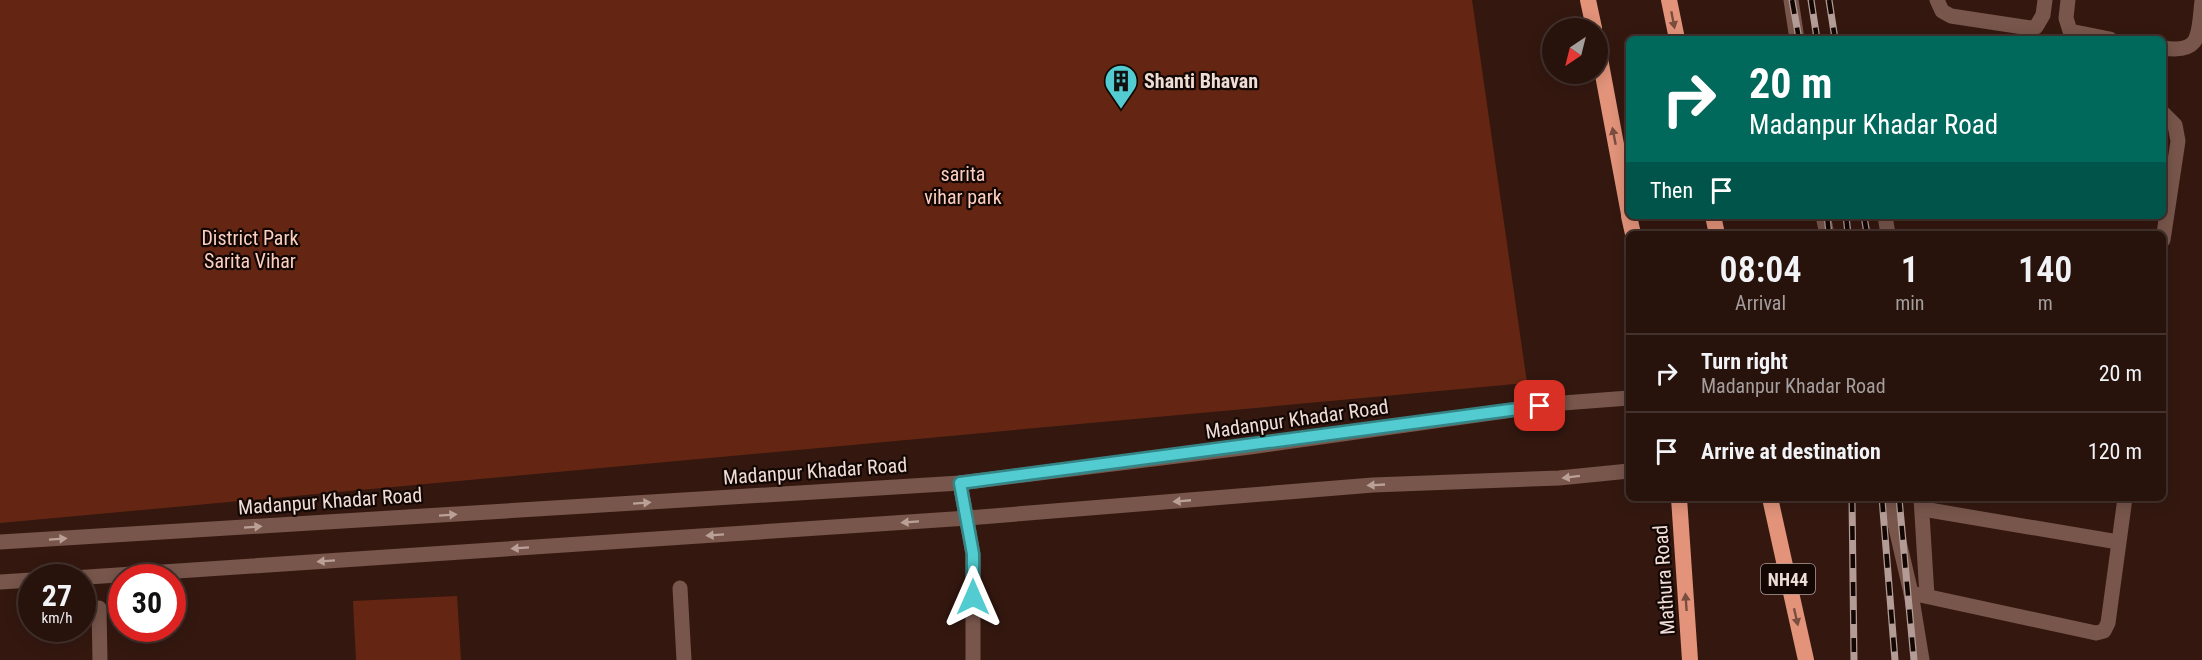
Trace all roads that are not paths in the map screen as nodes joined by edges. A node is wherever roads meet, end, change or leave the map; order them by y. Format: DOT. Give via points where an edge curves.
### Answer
graph roads {
  1 [pos="1588,0"];
  2 [pos="1669,0"];
  3 [pos="1791,0"];
  4 [pos="1937,0"];
  5 [pos="2045,0"];
  6 [pos="2068,0"];
  7 [pos="2202,1"];
  8 [pos="1592,18"];
  9 [pos="1676,36"];
  10 [pos="1797,36"];
  11 [pos="2097,36"];
  12 [pos="2166,48"];
  13 [pos="1605,84"];
  14 [pos="2166,116"];
  15 [pos="1626,199"];
  16 [pos="2164,231"];
  17 [pos="1626,398"];
  18 [pos="1626,471"];
  19 [pos="960,483"];
  20 [pos="1679,501"];
  21 [pos="1771,501"];
  22 [pos="1889,501"];
  23 [pos="2125,501"];
  24 [pos="1922,503"];
  25 [pos="968,518"];
  26 [pos="0,542"];
  27 [pos="2118,542"];
  28 [pos="96,576"];
  29 [pos="18,581"];
  30 [pos="0,582"];
  31 [pos="680,588"];
  32 [pos="1911,593"];
  33 [pos="1927,596"];
  34 [pos="99,608"];
  35 [pos="100,660"];
  36 [pos="684,660"];
  37 [pos="973,660"];
  38 [pos="1690,660"];
  39 [pos="1806,660"];
  40 [pos="1922,660"];
  1 -- 8 [label="highway"];
  2 -- 9 [label="highway, one-way"];
  3 -- 10 [label="street"];
  4 -- 5 [label="street" via="1942,11 1951,16 2030,28 2040,22"];
  6 -- 11 [label="street" via="2066,18 2070,30"];
  7 -- 12 [label="street" via="2197,35 2189,48"];
  15 -- 13 [label="highway, one-way"];
  14 -- 16 [label="street" via="2175,125 2178,141"];
  17 -- 19 [label="street, Madanpur Khadar Road" via="1563,403"];
  18 -- 25 [label="street, one-way" via="1559,478 1373,485"];
  19 -- 25 [label="street"];
  26 -- 19 [label="street, Madanpur Khadar Road, one-way"];
  38 -- 20 [label="highway, Mathura Road, one-way"];
  21 -- 39 [label="highway, NH44, one-way"];
  22 -- 32 [label="street"];
  23 -- 27 [label="street"];
  24 -- 27 [label="street"];
  24 -- 33 [label="street"];
  25 -- 28 [label="street, one-way"];
  25 -- 37 [label="street" via="973,554"];
  27 -- 33 [label="street" via="2104,631 2096,633"];
  29 -- 30 [label="street"];
  31 -- 36 [label="street"];
  32 -- 33 [label="street"];
  32 -- 40 [label="street"];
  34 -- 35 [label="street"];
}
